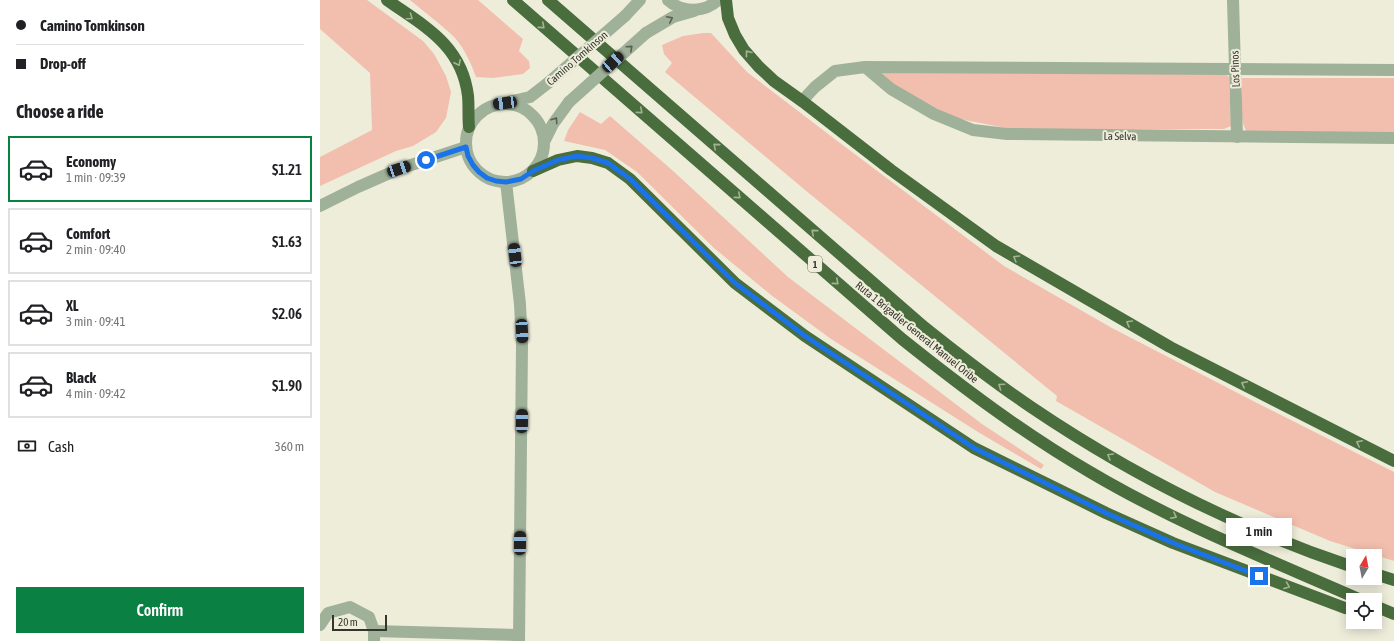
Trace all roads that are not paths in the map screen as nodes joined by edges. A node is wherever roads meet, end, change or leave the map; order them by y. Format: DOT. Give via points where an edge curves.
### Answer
graph roads {
  1 [pos="387,0"];
  2 [pos="512,0"];
  3 [pos="548,0"];
  4 [pos="640,0"];
  5 [pos="668,0"];
  6 [pos="718,0"];
  7 [pos="726,0"];
  8 [pos="1233,0"];
  9 [pos="696,10"];
  10 [pos="865,67"];
  11 [pos="1235,69"];
  12 [pos="1394,70"];
  13 [pos="802,101"];
  14 [pos="505,103"];
  15 [pos="469,127"];
  16 [pos="1237,137"];
  17 [pos="1394,138"];
  18 [pos="545,140"];
  19 [pos="466,147"];
  20 [pos="533,171"];
  21 [pos="506,182"];
  22 [pos="320,206"];
  23 [pos="1394,461"];
  24 [pos="1346,564"];
  25 [pos="1382,576"];
  26 [pos="1394,580"];
  27 [pos="1346,593"];
  28 [pos="1346,608"];
  29 [pos="1382,609"];
  30 [pos="1382,613"];
  31 [pos="1394,615"];
  32 [pos="320,625"];
  33 [pos="374,636"];
  34 [pos="519,638"];
  1 -- 15 [label="highway, one-way" via="434,33 450,49 460,67 468,95"];
  2 -- 27 [label="highway, Ruta 1 Brigadier General Manuel Oribe / 1, one-way" via="902,339 1006,418 1090,472 1178,518"];
  24 -- 3 [label="highway, Ruta 1 Brigadier General Manuel Oribe / 1, one-way" via="1286,542 1195,502 1105,453 1031,407 924,327"];
  4 -- 14 [label="street, Camino Tomkinson, bridge" via="625,16 530,97"];
  5 -- 9 [label="street" via="684,9"];
  6 -- 9 [label="street" via="707,8"];
  13 -- 7 [label="highway, one-way" via="759,68 744,50 728,18"];
  8 -- 11 [label="street, Los Pinos"];
  18 -- 9 [label="street, one-way, bridge" via="552,124 569,102 646,33 673,17"];
  10 -- 11 [label="street"];
  10 -- 13 [label="street" via="834,72"];
  10 -- 16 [label="street, La Selva" via="891,89 934,114 973,130 1007,134"];
  11 -- 12 [label="street"];
  11 -- 16 [label="street, Los Pinos"];
  23 -- 13 [label="highway, one-way" via="1170,347 996,246"];
  14 -- 15 [label="street" via="480,112"];
  14 -- 18 [label="street" via="520,106 532,114 541,126"];
  15 -- 19 [label="street"];
  16 -- 17 [label="street, La Selva"];
  18 -- 20 [label="street" via="542,157"];
  19 -- 21 [label="street" via="468,156 479,172 487,178"];
  19 -- 22 [label="street" via="399,169"];
  20 -- 21 [label="street" via="521,179"];
  20 -- 28 [label="highway, one-way" via="558,160 577,156 608,163 630,179 735,283 805,336 974,448 1173,543"];
  21 -- 34 [label="street" via="520,304 522,345"];
  25 -- 26 [label="highway"];
  29 -- 31 [label="highway"];
  30 -- 31 [label="highway"];
  32 -- 33 [label="street" via="328,613 350,607 369,617"];
  33 -- 34 [label="street"];
}
